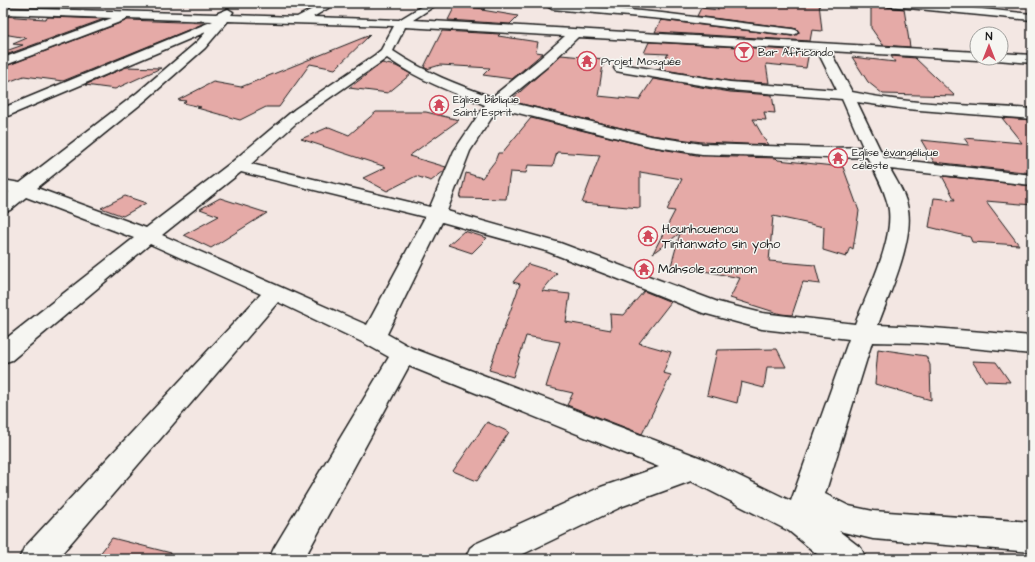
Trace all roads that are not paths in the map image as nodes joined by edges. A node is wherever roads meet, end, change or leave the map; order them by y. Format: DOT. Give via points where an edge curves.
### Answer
graph roads {
  1 [pos="60,3"];
  2 [pos="120,3"];
  3 [pos="332,3"];
  4 [pos="434,3"];
  5 [pos="888,3"];
  6 [pos="236,6"];
  7 [pos="551,7"];
  8 [pos="3,10"];
  9 [pos="16,12"];
  10 [pos="34,12"];
  11 [pos="90,13"];
  12 [pos="131,14"];
  13 [pos="3,16"];
  14 [pos="1032,16"];
  15 [pos="221,19"];
  16 [pos="299,19"];
  17 [pos="535,21"];
  18 [pos="401,23"];
  19 [pos="524,30"];
  20 [pos="804,33"];
  21 [pos="574,34"];
  22 [pos="820,41"];
  23 [pos="386,52"];
  24 [pos="969,54"];
  25 [pos="1009,58"];
  26 [pos="1032,59"];
  27 [pos="3,62"];
  28 [pos="621,68"];
  29 [pos="847,95"];
  30 [pos="494,103"];
  31 [pos="3,113"];
  32 [pos="1032,114"];
  33 [pos="875,157"];
  34 [pos="238,166"];
  35 [pos="1032,180"];
  36 [pos="14,188"];
  37 [pos="3,206"];
  38 [pos="436,214"];
  39 [pos="148,236"];
  40 [pos="275,292"];
  41 [pos="863,333"];
  42 [pos="373,337"];
  43 [pos="1032,345"];
  44 [pos="3,354"];
  45 [pos="403,354"];
  46 [pos="693,468"];
  47 [pos="804,511"];
  48 [pos="1032,537"];
  49 [pos="36,559"];
  50 [pos="286,559"];
  51 [pos="482,559"];
  52 [pos="849,559"];
  1 -- 10 [label="street"];
  2 -- 11 [label="street"];
  3 -- 16 [label="street"];
  4 -- 18 [label="street"];
  5 -- 14 [label="street"];
  6 -- 15 [label="street"];
  7 -- 20 [label="street" via="665,12"];
  8 -- 9 [label="street"];
  9 -- 10 [label="street"];
  9 -- 13 [label="street"];
  10 -- 11 [label="street"];
  11 -- 12 [label="street"];
  12 -- 15 [label="street"];
  12 -- 27 [label="street"];
  15 -- 16 [label="street"];
  15 -- 31 [label="street"];
  15 -- 36 [label="street" via="201,45 142,96"];
  16 -- 18 [label="street"];
  17 -- 19 [label="street"];
  18 -- 19 [label="street"];
  18 -- 23 [label="street"];
  19 -- 21 [label="street"];
  21 -- 22 [label="street"];
  21 -- 30 [label="street"];
  22 -- 24 [label="street"];
  22 -- 29 [label="street"];
  23 -- 30 [label="street" via="404,66"];
  23 -- 34 [label="street" via="300,112"];
  25 -- 26 [label="street"];
  28 -- 29 [label="street" via="730,86"];
  29 -- 32 [label="street" via="907,105"];
  29 -- 33 [label="street"];
  30 -- 33 [label="street" via="650,141 702,149 832,153"];
  30 -- 38 [label="street" via="462,151"];
  33 -- 35 [label="street"];
  33 -- 41 [label="street" via="898,205 899,219 895,249"];
  34 -- 38 [label="street"];
  34 -- 39 [label="street"];
  36 -- 37 [label="street"];
  36 -- 39 [label="street"];
  38 -- 41 [label="street" via="553,247 711,308 762,321"];
  38 -- 42 [label="street"];
  39 -- 40 [label="street"];
  39 -- 44 [label="street"];
  40 -- 42 [label="street"];
  40 -- 49 [label="street"];
  41 -- 43 [label="street" via="921,335"];
  41 -- 47 [label="street"];
  42 -- 45 [label="street"];
  45 -- 46 [label="street"];
  45 -- 50 [label="street"];
  46 -- 47 [label="street"];
  46 -- 51 [label="street" via="612,496"];
  47 -- 48 [label="street" via="873,525"];
  47 -- 52 [label="street"];
}
